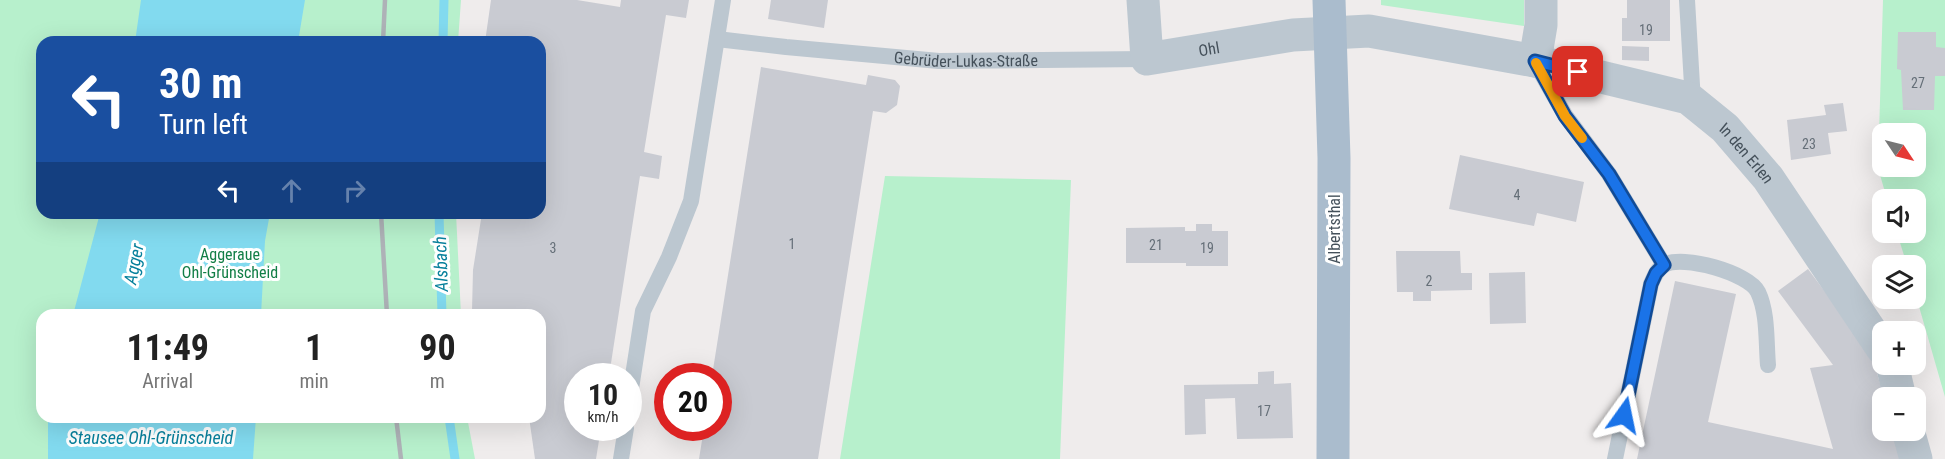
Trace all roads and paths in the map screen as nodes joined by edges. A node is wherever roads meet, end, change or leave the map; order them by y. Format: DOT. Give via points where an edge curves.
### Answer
graph roads {
  1 [pos="723,0"];
  2 [pos="1143,0"];
  3 [pos="1329,0"];
  4 [pos="1541,0"];
  5 [pos="1687,0"];
  6 [pos="1330,32"];
  7 [pos="717,39"];
  8 [pos="1147,59"];
  9 [pos="1535,61"];
  10 [pos="1693,102"];
  11 [pos="1664,265"];
  12 [pos="1872,333"];
  13 [pos="635,363"];
  14 [pos="1768,365"];
  15 [pos="624,441"];
  16 [pos="1911,441"];
  17 [pos="621,459"];
  18 [pos="1333,459"];
  19 [pos="1615,459"];
  20 [pos="1916,459"];
  1 -- 7 [label="lane"];
  2 -- 8 [label="street"];
  3 -- 6 [label="main road, Albertsthal"];
  4 -- 9 [label="street"];
  5 -- 10 [label="lane"];
  6 -- 8 [label="street, Ohl" via="1293,34"];
  6 -- 9 [label="street, In den Erlen" via="1369,32"];
  6 -- 18 [label="main road, Albertsthal" via="1334,158"];
  7 -- 8 [label="lane, Gebrüder-Lukas-Straße" via="939,61"];
  7 -- 13 [label="lane" via="691,201 643,312"];
  9 -- 10 [label="street, In den Erlen"];
  9 -- 11 [label="lane" via="1565,116 1609,174"];
  10 -- 12 [label="street, In den Erlen" via="1725,128 1768,178"];
  11 -- 14 [label="lane" via="1685,261 1748,280 1763,306"];
  11 -- 19 [label="lane" via="1651,284"];
  15 -- 17 [label="lane"];
  16 -- 20 [label="street"];
}
